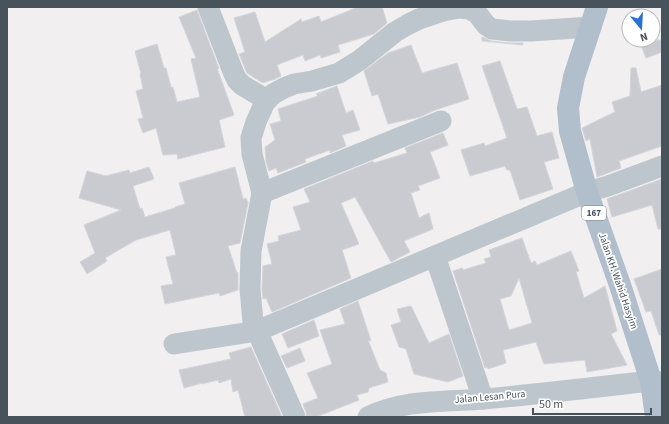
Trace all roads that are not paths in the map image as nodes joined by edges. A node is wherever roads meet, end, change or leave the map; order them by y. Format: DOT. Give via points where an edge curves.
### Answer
graph roads {
  1 [pos="208,7"];
  2 [pos="418,13"];
  3 [pos="594,17"];
  4 [pos="267,100"];
  5 [pos="441,121"];
  6 [pos="662,166"];
  7 [pos="587,192"];
  8 [pos="262,194"];
  9 [pos="435,256"];
  10 [pos="257,331"];
  11 [pos="174,344"];
  12 [pos="656,382"];
  13 [pos="483,399"];
  14 [pos="295,417"];
  15 [pos="368,417"];
  16 [pos="656,417"];
  1 -- 4 [label="street" via="237,80"];
  2 -- 3 [label="street" via="469,9 477,13 492,29 511,31 531,31"];
  2 -- 4 [label="street" via="350,67 339,73 294,84 273,94"];
  3 -- 7 [label="main road, Jalan KH. Wahid Hasyim / 167" via="574,77 568,108 570,131"];
  4 -- 8 [label="street" via="251,138 252,154"];
  5 -- 8 [label="street"];
  6 -- 7 [label="street"];
  7 -- 9 [label="street"];
  7 -- 12 [label="main road, Jalan KH. Wahid Hasyim / 167"];
  8 -- 10 [label="street" via="250,260 252,315"];
  9 -- 10 [label="street"];
  9 -- 13 [label="street"];
  10 -- 11 [label="street"];
  10 -- 14 [label="street"];
  12 -- 13 [label="street, Jalan Lesan Pura"];
  12 -- 16 [label="main road, Jalan KH. Wahid Hasyim / 167"];
  13 -- 15 [label="street, Jalan Lesan Pura" via="417,403"];
}
